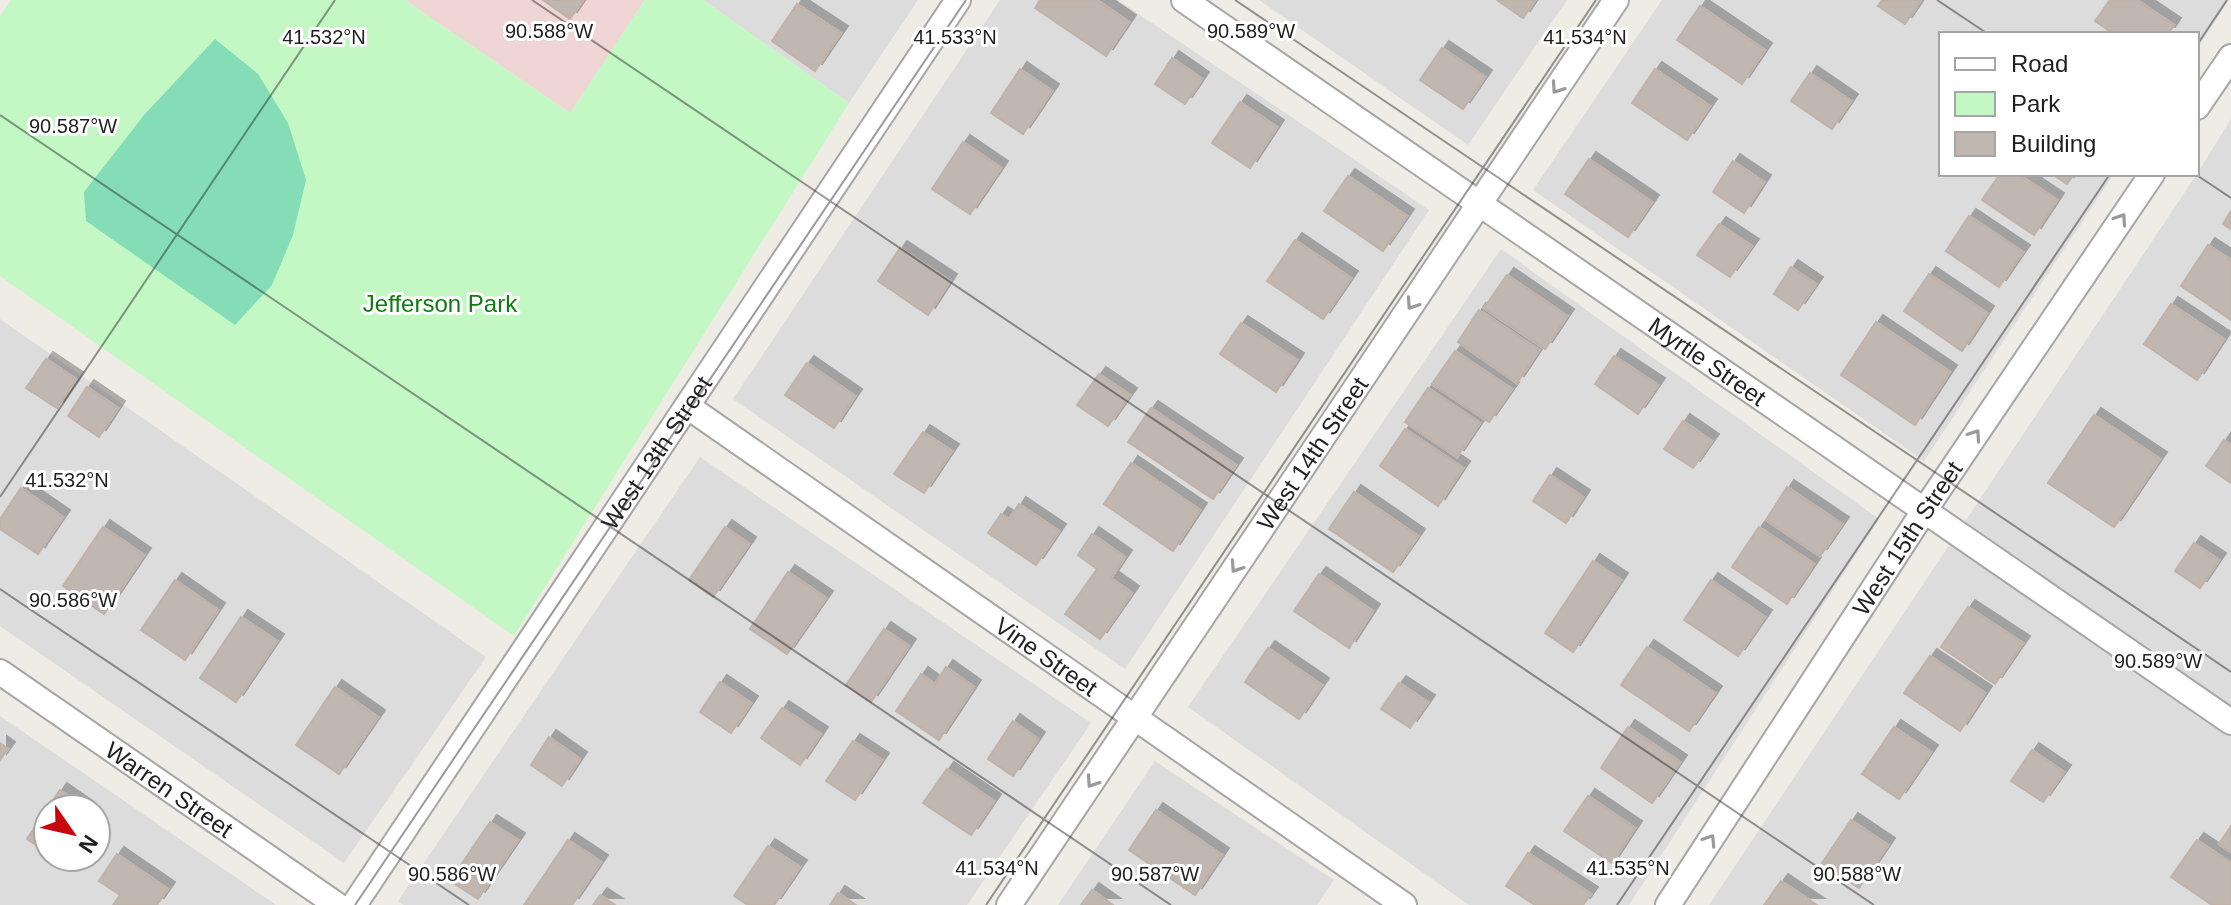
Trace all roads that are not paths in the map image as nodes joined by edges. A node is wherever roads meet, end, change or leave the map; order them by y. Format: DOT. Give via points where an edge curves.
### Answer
graph roads {
  1 [pos="958,0"];
  2 [pos="1184,0"];
  3 [pos="1616,0"];
  4 [pos="2231,57"];
  5 [pos="2199,104"];
  6 [pos="2151,176"];
  7 [pos="1480,204"];
  8 [pos="687,406"];
  9 [pos="1924,511"];
  10 [pos="0,672"];
  11 [pos="1134,720"];
  12 [pos="2231,722"];
  13 [pos="337,905"];
  14 [pos="354,905"];
  15 [pos="1009,905"];
  16 [pos="1404,905"];
  17 [pos="1668,905"];
  1 -- 8 [label="street, West 13th Street"];
  2 -- 7 [label="street, Myrtle Street"];
  3 -- 7 [label="street, West 14th Street, one-way"];
  4 -- 5 [label="street"];
  9 -- 6 [label="street, West 15th Street, one-way"];
  7 -- 9 [label="street, Myrtle Street"];
  7 -- 11 [label="street, West 14th Street, one-way"];
  8 -- 11 [label="street, Vine Street"];
  8 -- 14 [label="street, West 13th Street"];
  9 -- 12 [label="street, Myrtle Street"];
  17 -- 9 [label="street, West 15th Street, one-way"];
  10 -- 13 [label="street, Warren Street"];
  11 -- 15 [label="street, West 14th Street, one-way"];
  11 -- 16 [label="street, Vine Street"];
}
